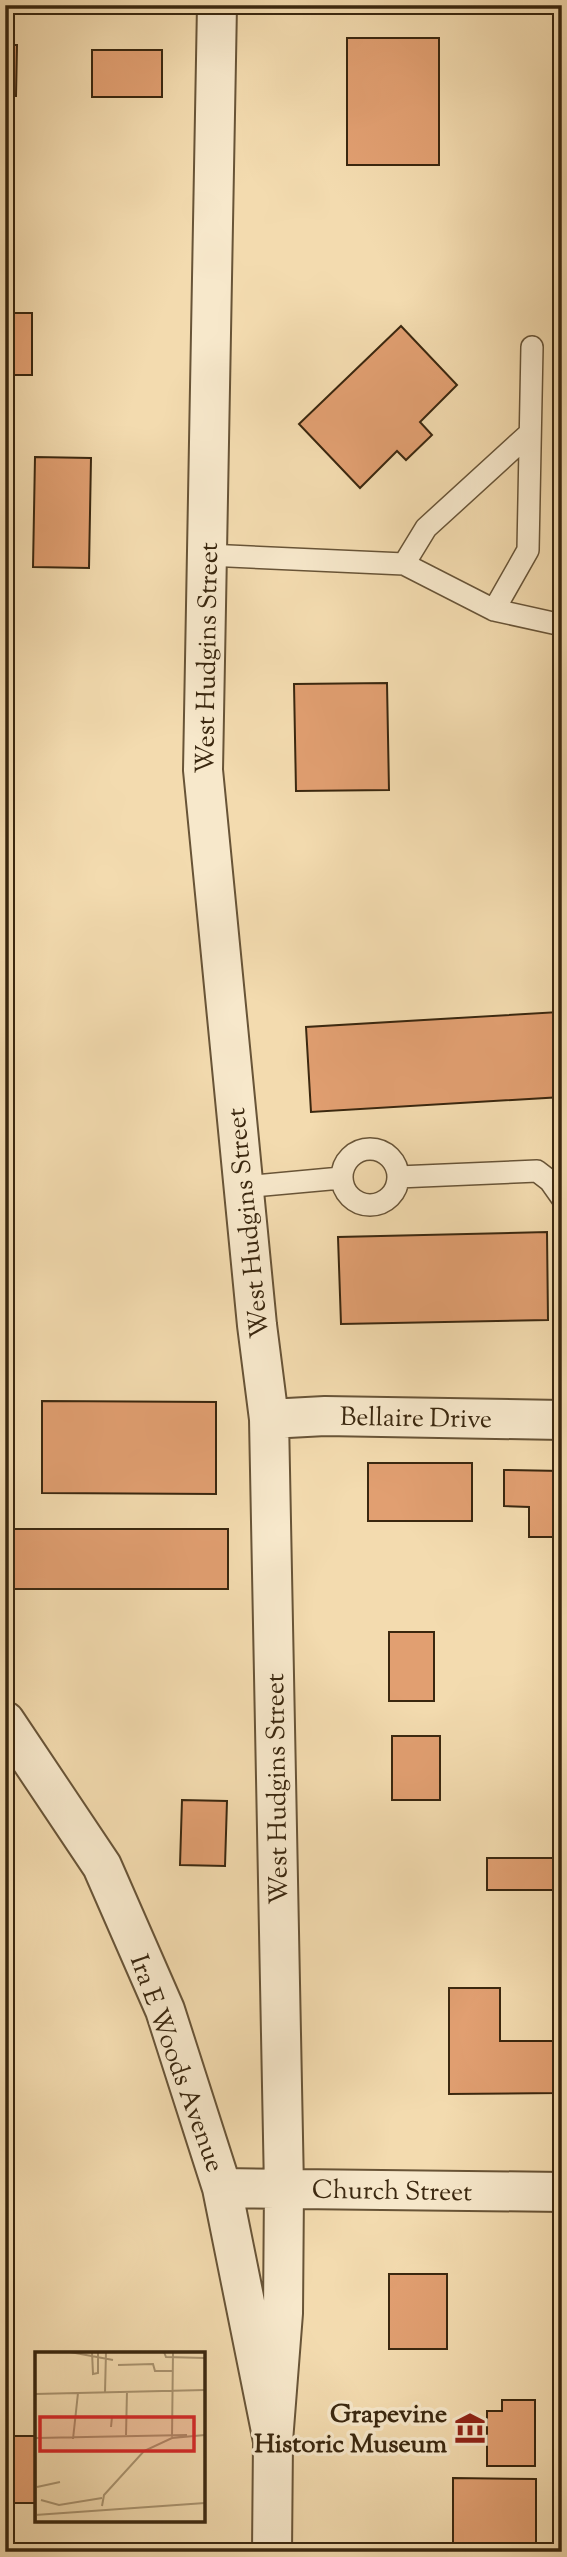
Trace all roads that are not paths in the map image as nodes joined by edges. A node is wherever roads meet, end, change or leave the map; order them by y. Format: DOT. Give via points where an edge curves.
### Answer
graph roads {
  1 [pos="217,5"];
  2 [pos="532,347"];
  3 [pos="530,433"];
  4 [pos="207,555"];
  5 [pos="404,564"];
  6 [pos="494,610"];
  7 [pos="562,625"];
  8 [pos="398,1177"];
  9 [pos="341,1178"];
  10 [pos="243,1187"];
  11 [pos="562,1198"];
  12 [pos="270,1419"];
  13 [pos="562,1420"];
  14 [pos="5,1721"];
  15 [pos="222,2188"];
  16 [pos="284,2188"];
  17 [pos="562,2192"];
  18 [pos="273,2441"];
  19 [pos="272,2552"];
  1 -- 4 [label="street, West Hudgins Street"];
  2 -- 3 [label="lane"];
  3 -- 5 [label="lane" via="426,528"];
  3 -- 6 [label="lane" via="528,550"];
  4 -- 5 [label="lane"];
  4 -- 10 [label="street, West Hudgins Street" via="203,770"];
  5 -- 6 [label="lane"];
  6 -- 7 [label="lane"];
  8 -- 9 [label="lane" via="390,1197 370,1206 350,1198"];
  8 -- 9 [label="lane" via="389,1157 369,1149 349,1157"];
  8 -- 11 [label="lane" via="537,1171"];
  9 -- 10 [label="lane"];
  10 -- 12 [label="street, West Hudgins Street"];
  12 -- 13 [label="street, Bellaire Drive"];
  12 -- 16 [label="street, West Hudgins Street"];
  14 -- 15 [label="street, Ira E Woods Avenue" via="102,1866 164,2010"];
  15 -- 16 [label="street, Church Street"];
  15 -- 18 [label="street, West Hudgins Street"];
  16 -- 17 [label="street, Church Street"];
  16 -- 18 [label="street, West Hudgins Street" via="283,2312"];
  18 -- 19 [label="street, West Hudgins Street"];
}
